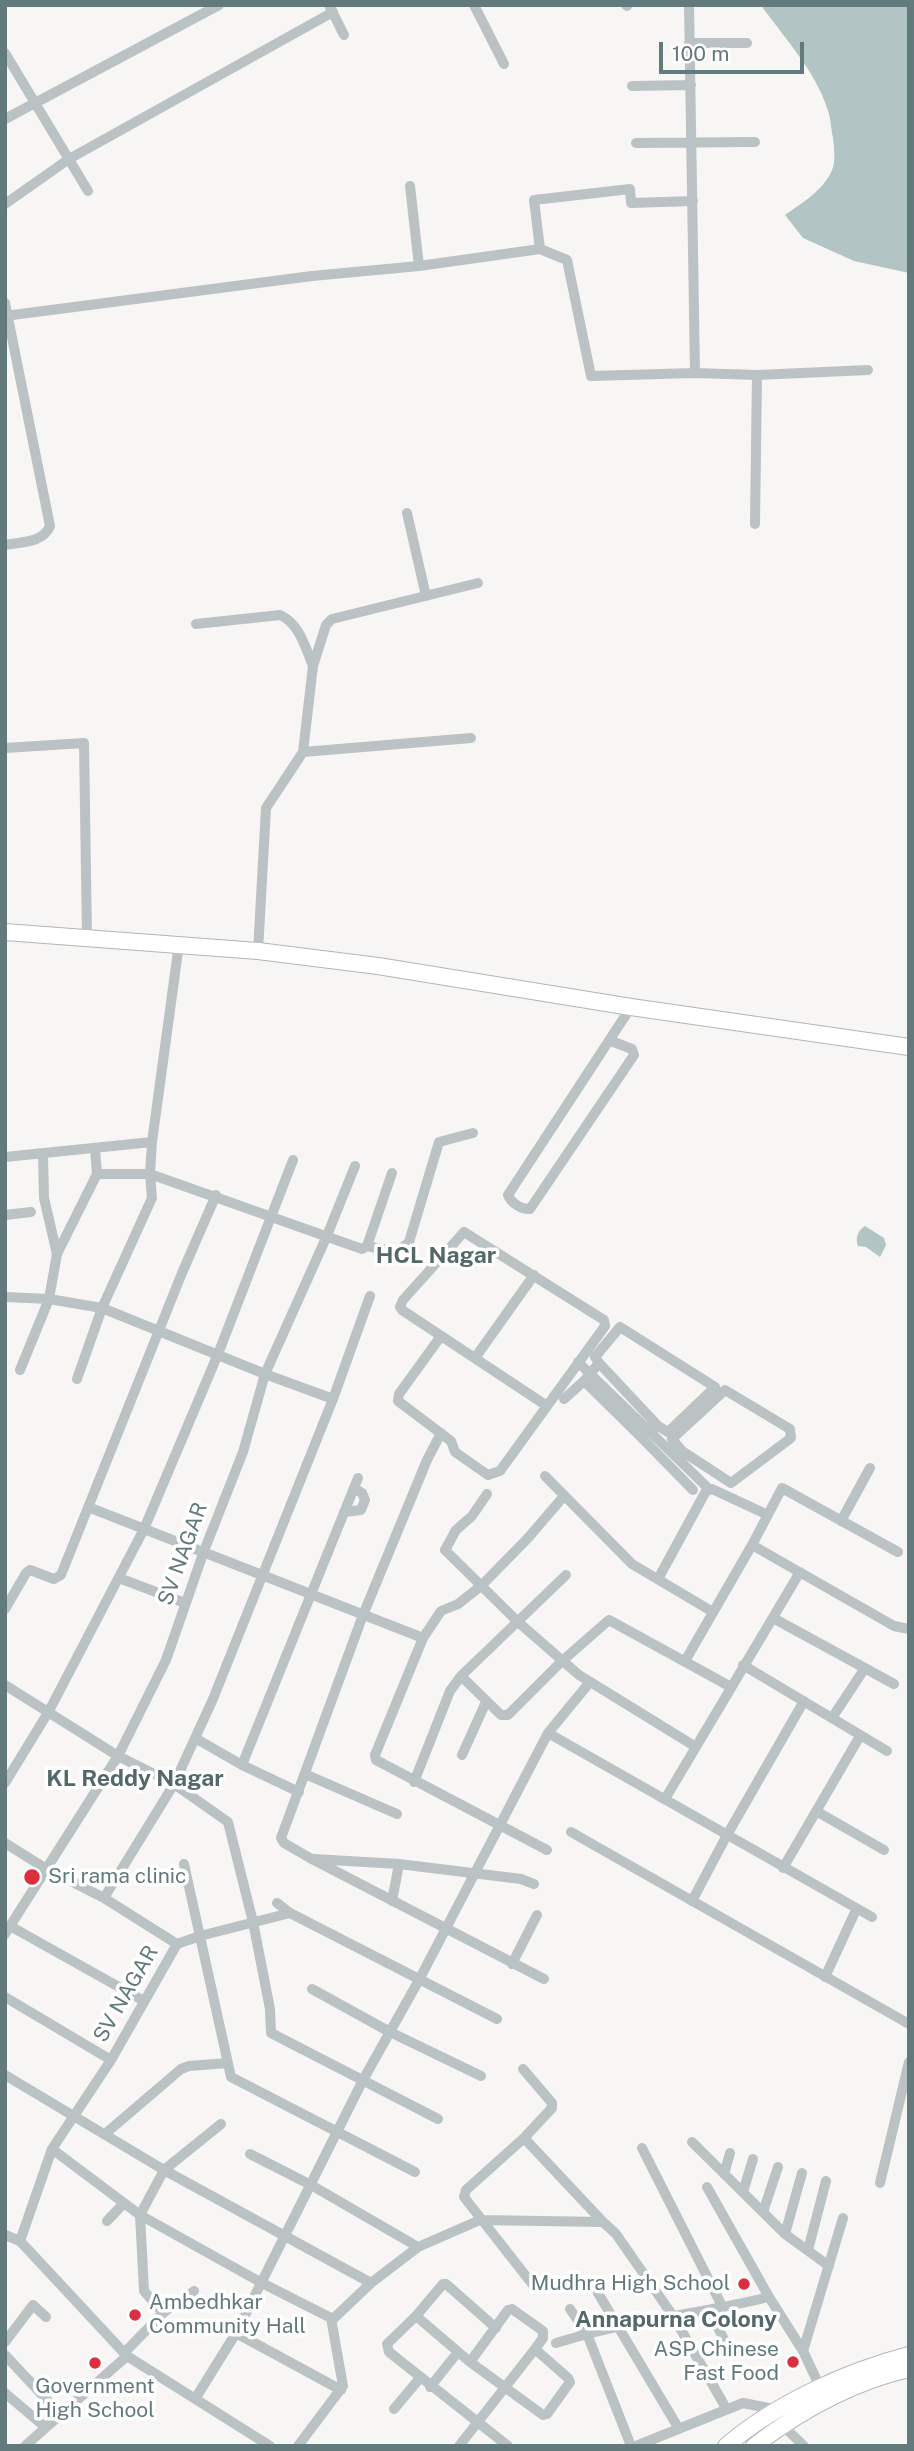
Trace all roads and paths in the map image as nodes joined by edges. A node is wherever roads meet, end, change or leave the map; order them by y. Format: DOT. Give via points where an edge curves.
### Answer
graph roads {
  1 [pos="219,5"];
  2 [pos="474,5"];
  3 [pos="689,5"];
  4 [pos="331,9"];
  5 [pos="344,35"];
  6 [pos="690,43"];
  7 [pos="747,43"];
  8 [pos="5,53"];
  9 [pos="504,64"];
  10 [pos="691,85"];
  11 [pos="632,86"];
  12 [pos="36,103"];
  13 [pos="5,119"];
  14 [pos="755,142"];
  15 [pos="636,143"];
  16 [pos="692,143"];
  17 [pos="69,159"];
  18 [pos="410,186"];
  19 [pos="88,191"];
  20 [pos="693,201"];
  21 [pos="5,204"];
  22 [pos="540,249"];
  23 [pos="419,266"];
  24 [pos="5,303"];
  25 [pos="7,316"];
  26 [pos="868,370"];
  27 [pos="695,373"];
  28 [pos="757,375"];
  29 [pos="407,513"];
  30 [pos="755,524"];
  31 [pos="5,545"];
  32 [pos="478,583"];
  33 [pos="426,596"];
  34 [pos="196,624"];
  35 [pos="313,666"];
  36 [pos="471,738"];
  37 [pos="5,748"];
  38 [pos="303,752"];
  39 [pos="5,932"];
  40 [pos="87,937"];
  41 [pos="178,944"];
  42 [pos="258,951"];
  43 [pos="631,1007"];
  44 [pos="611,1041"];
  45 [pos="909,1047"];
  46 [pos="473,1133"];
  47 [pos="152,1142"];
  48 [pos="95,1149"];
  49 [pos="43,1153"];
  50 [pos="5,1157"];
  51 [pos="293,1160"];
  52 [pos="355,1166"];
  53 [pos="392,1173"];
  54 [pos="97,1174"];
  55 [pos="150,1174"];
  56 [pos="216,1195"];
  57 [pos="31,1212"];
  58 [pos="5,1214"];
  59 [pos="270,1216"];
  60 [pos="326,1238"];
  61 [pos="367,1246"];
  62 [pos="57,1254"];
  63 [pos="534,1275"];
  64 [pos="370,1296"];
  65 [pos="5,1297"];
  66 [pos="49,1299"];
  67 [pos="102,1308"];
  68 [pos="160,1330"];
  69 [pos="441,1336"];
  70 [pos="218,1354"];
  71 [pos="475,1358"];
  72 [pos="578,1362"];
  73 [pos="20,1370"];
  74 [pos="591,1372"];
  75 [pos="265,1374"];
  76 [pos="77,1379"];
  77 [pos="333,1399"];
  78 [pos="564,1399"];
  79 [pos="547,1406"];
  80 [pos="649,1431"];
  81 [pos="441,1433"];
  82 [pos="679,1453"];
  83 [pos="870,1468"];
  84 [pos="545,1476"];
  85 [pos="356,1483"];
  86 [pos="709,1489"];
  87 [pos="692,1490"];
  88 [pos="487,1494"];
  89 [pos="564,1496"];
  90 [pos="88,1507"];
  91 [pos="768,1515"];
  92 [pos="841,1521"];
  93 [pos="144,1529"];
  94 [pos="752,1545"];
  95 [pos="204,1551"];
  96 [pos="898,1552"];
  97 [pos="800,1572"];
  98 [pos="263,1575"];
  99 [pos="566,1576"];
  100 [pos="119,1578"];
  101 [pos="658,1580"];
  102 [pos="481,1586"];
  103 [pos="310,1593"];
  104 [pos="185,1603"];
  105 [pos="5,1609"];
  106 [pos="713,1612"];
  107 [pos="363,1615"];
  108 [pos="772,1618"];
  109 [pos="518,1622"];
  110 [pos="909,1629"];
  111 [pos="423,1638"];
  112 [pos="562,1661"];
  113 [pos="685,1661"];
  114 [pos="743,1665"];
  115 [pos="865,1668"];
  116 [pos="461,1676"];
  117 [pos="590,1682"];
  118 [pos="894,1684"];
  119 [pos="5,1685"];
  120 [pos="731,1687"];
  121 [pos="803,1701"];
  122 [pos="486,1702"];
  123 [pos="49,1711"];
  124 [pos="832,1718"];
  125 [pos="548,1733"];
  126 [pos="860,1736"];
  127 [pos="195,1738"];
  128 [pos="696,1747"];
  129 [pos="887,1751"];
  130 [pos="462,1755"];
  131 [pos="118,1756"];
  132 [pos="242,1765"];
  133 [pos="305,1774"];
  134 [pos="414,1782"];
  135 [pos="5,1783"];
  136 [pos="174,1784"];
  137 [pos="299,1792"];
  138 [pos="665,1799"];
  139 [pos="817,1811"];
  140 [pos="397,1814"];
  141 [pos="499,1825"];
  142 [pos="571,1832"];
  143 [pos="727,1835"];
  144 [pos="5,1843"];
  145 [pos="547,1850"];
  146 [pos="884,1850"];
  147 [pos="310,1858"];
  148 [pos="184,1864"];
  149 [pos="399,1864"];
  150 [pos="45,1868"];
  151 [pos="783,1868"];
  152 [pos="475,1874"];
  153 [pos="534,1884"];
  154 [pos="104,1898"];
  155 [pos="392,1901"];
  156 [pos="692,1901"];
  157 [pos="277,1903"];
  158 [pos="856,1910"];
  159 [pos="290,1913"];
  160 [pos="537,1915"];
  161 [pos="872,1917"];
  162 [pos="253,1922"];
  163 [pos="8,1930"];
  164 [pos="444,1930"];
  165 [pos="200,1936"];
  166 [pos="177,1944"];
  167 [pos="512,1964"];
  168 [pos="825,1977"];
  169 [pos="544,1979"];
  170 [pos="419,1980"];
  171 [pos="312,1989"];
  172 [pos="5,1997"];
  173 [pos="144,2001"];
  174 [pos="497,2019"];
  175 [pos="909,2024"];
  176 [pos="390,2032"];
  177 [pos="111,2060"];
  178 [pos="909,2062"];
  179 [pos="227,2063"];
  180 [pos="523,2070"];
  181 [pos="5,2075"];
  182 [pos="481,2076"];
  183 [pos="363,2080"];
  184 [pos="73,2116"];
  185 [pos="438,2119"];
  186 [pos="221,2124"];
  187 [pos="337,2132"];
  188 [pos="105,2134"];
  189 [pos="524,2138"];
  190 [pos="692,2142"];
  191 [pos="642,2148"];
  192 [pos="52,2149"];
  193 [pos="730,2152"];
  194 [pos="250,2154"];
  195 [pos="753,2159"];
  196 [pos="778,2168"];
  197 [pos="164,2170"];
  198 [pos="415,2172"];
  199 [pos="802,2173"];
  200 [pos="724,2174"];
  201 [pos="826,2181"];
  202 [pos="880,2183"];
  203 [pos="311,2185"];
  204 [pos="707,2187"];
  205 [pos="743,2192"];
  206 [pos="124,2203"];
  207 [pos="762,2212"];
  208 [pos="140,2215"];
  209 [pos="843,2218"];
  210 [pos="480,2220"];
  211 [pos="107,2221"];
  212 [pos="603,2222"];
  213 [pos="785,2234"];
  214 [pos="5,2235"];
  215 [pos="285,2235"];
  216 [pos="20,2241"];
  217 [pos="418,2246"];
  218 [pos="808,2250"];
  219 [pos="829,2266"];
  220 [pos="370,2283"];
  221 [pos="262,2284"];
  222 [pos="533,2285"];
  223 [pos="194,2291"];
  224 [pos="598,2293"];
  225 [pos="769,2297"];
  226 [pos="723,2308"];
  227 [pos="569,2309"];
  228 [pos="710,2311"];
  229 [pos="163,2313"];
  230 [pos="416,2316"];
  231 [pos="673,2316"];
  232 [pos="46,2317"];
  233 [pos="332,2320"];
  234 [pos="616,2326"];
  235 [pos="496,2328"];
  236 [pos="236,2333"];
  237 [pos="587,2334"];
  238 [pos="7,2337"];
  239 [pos="556,2343"];
  240 [pos="727,2346"];
  241 [pos="535,2349"];
  242 [pos="803,2351"];
  243 [pos="458,2352"];
  244 [pos="126,2354"];
  245 [pos="909,2355"];
  246 [pos="5,2356"];
  247 [pos="470,2362"];
  248 [pos="909,2369"];
  249 [pos="420,2378"];
  250 [pos="430,2387"];
  251 [pos="504,2388"];
  252 [pos="820,2388"];
  253 [pos="341,2390"];
  254 [pos="5,2393"];
  255 [pos="195,2399"];
  256 [pos="726,2408"];
  257 [pos="394,2409"];
  258 [pos="61,2415"];
  259 [pos="781,2418"];
  260 [pos="477,2423"];
  261 [pos="45,2427"];
  262 [pos="680,2429"];
  263 [pos="25,2446"];
  264 [pos="270,2446"];
  265 [pos="298,2446"];
  266 [pos="459,2446"];
  267 [pos="508,2446"];
  268 [pos="634,2446"];
  269 [pos="726,2446"];
  270 [pos="754,2446"];
  271 [pos="804,2446"];
  1 -- 12 [label="street"];
  2 -- 9 [label="street"];
  3 -- 6 [label="street"];
  4 -- 5 [label="street"];
  4 -- 17 [label="street"];
  6 -- 7 [label="street"];
  6 -- 10 [label="street"];
  8 -- 12 [label="street"];
  10 -- 11 [label="street"];
  10 -- 16 [label="street"];
  12 -- 13 [label="street"];
  12 -- 17 [label="street"];
  14 -- 16 [label="street"];
  15 -- 16 [label="street"];
  16 -- 20 [label="street"];
  17 -- 19 [label="street"];
  17 -- 21 [label="street"];
  18 -- 23 [label="street"];
  20 -- 22 [label="street" via="631,204 630,189 534,200"];
  20 -- 27 [label="street"];
  22 -- 23 [label="street"];
  22 -- 27 [label="street" via="567,260 591,376"];
  23 -- 25 [label="street"];
  24 -- 25 [label="street"];
  25 -- 31 [label="street" via="51,526 38,539"];
  26 -- 28 [label="street"];
  27 -- 28 [label="street"];
  28 -- 30 [label="street"];
  29 -- 33 [label="street"];
  32 -- 33 [label="street"];
  33 -- 35 [label="street" via="331,619"];
  34 -- 35 [label="street" via="280,615 296,626"];
  35 -- 38 [label="street"];
  36 -- 38 [label="street"];
  37 -- 40 [label="street" via="84,743"];
  38 -- 42 [label="street" via="266,808"];
  39 -- 40 [label="street"];
  40 -- 41 [label="street"];
  41 -- 42 [label="street"];
  41 -- 47 [label="street"];
  42 -- 43 [label="street"];
  43 -- 44 [label="street"];
  43 -- 45 [label="street"];
  44 -- 44 [label="street" via="632,1049 634,1055 530,1209 523,1209 508,1195"];
  46 -- 61 [label="street" via="439,1142 409,1242 397,1252"];
  47 -- 48 [label="street"];
  47 -- 55 [label="street"];
  48 -- 49 [label="street"];
  48 -- 54 [label="street"];
  49 -- 50 [label="street"];
  49 -- 62 [label="street" via="44,1198"];
  51 -- 59 [label="street"];
  52 -- 60 [label="street, SV NAGAR"];
  53 -- 61 [label="street"];
  54 -- 55 [label="street"];
  54 -- 62 [label="street"];
  55 -- 56 [label="street"];
  55 -- 67 [label="street" via="152,1198"];
  56 -- 59 [label="street"];
  56 -- 68 [label="street"];
  57 -- 58 [label="street"];
  59 -- 60 [label="street"];
  59 -- 70 [label="street"];
  60 -- 61 [label="street" via="359,1249"];
  60 -- 75 [label="street, SV NAGAR"];
  62 -- 66 [label="street"];
  63 -- 69 [label="street" via="464,1232 400,1307"];
  63 -- 71 [label="street"];
  63 -- 72 [label="street" via="604,1320 605,1326"];
  64 -- 77 [label="street"];
  65 -- 66 [label="street"];
  66 -- 67 [label="street"];
  66 -- 73 [label="street"];
  67 -- 68 [label="street"];
  67 -- 76 [label="street"];
  68 -- 70 [label="street"];
  68 -- 90 [label="street"];
  69 -- 71 [label="street"];
  69 -- 81 [label="street" via="398,1398 402,1406"];
  70 -- 75 [label="street"];
  70 -- 93 [label="street"];
  71 -- 79 [label="street"];
  72 -- 74 [label="street"];
  72 -- 79 [label="street"];
  74 -- 78 [label="street"];
  74 -- 80 [label="street"];
  74 -- 80 [label="street" via="595,1357 621,1327 715,1387 668,1432"];
  75 -- 77 [label="street"];
  75 -- 95 [label="street, SV NAGAR" via="243,1452"];
  77 -- 98 [label="street"];
  79 -- 81 [label="street" via="495,1474 488,1475 455,1452"];
  80 -- 82 [label="street"];
  80 -- 87 [label="street"];
  81 -- 107 [label="street"];
  82 -- 82 [label="street" via="672,1439 726,1390 790,1429 791,1438 731,1483"];
  82 -- 86 [label="street"];
  83 -- 92 [label="street"];
  84 -- 89 [label="street"];
  85 -- 103 [label="street"];
  86 -- 91 [label="street"];
  86 -- 101 [label="street"];
  88 -- 102 [label="street" via="445,1550"];
  89 -- 101 [label="street" via="632,1564"];
  89 -- 102 [label="street"];
  90 -- 93 [label="street"];
  90 -- 105 [label="street" via="61,1576 54,1579 30,1570"];
  91 -- 92 [label="street" via="782,1488"];
  91 -- 94 [label="street"];
  92 -- 96 [label="street"];
  93 -- 95 [label="street"];
  93 -- 100 [label="street"];
  94 -- 97 [label="street"];
  94 -- 106 [label="street"];
  95 -- 98 [label="street"];
  95 -- 104 [label="street, SV NAGAR"];
  97 -- 108 [label="street"];
  97 -- 110 [label="street" via="894,1626"];
  98 -- 103 [label="street"];
  98 -- 127 [label="street"];
  99 -- 109 [label="street"];
  100 -- 104 [label="street"];
  100 -- 123 [label="street"];
  101 -- 106 [label="street"];
  102 -- 109 [label="street"];
  102 -- 111 [label="street" via="441,1611"];
  103 -- 107 [label="street"];
  103 -- 132 [label="street"];
  104 -- 131 [label="street, SV NAGAR" via="166,1660"];
  106 -- 113 [label="street"];
  107 -- 111 [label="street"];
  107 -- 133 [label="street"];
  108 -- 114 [label="street"];
  108 -- 115 [label="street"];
  109 -- 112 [label="street"];
  109 -- 116 [label="street"];
  111 -- 134 [label="street" via="374,1755"];
  112 -- 113 [label="street" via="609,1620"];
  112 -- 117 [label="street"];
  112 -- 122 [label="street" via="508,1715 501,1715"];
  113 -- 120 [label="street"];
  114 -- 120 [label="street"];
  114 -- 121 [label="street"];
  115 -- 118 [label="street"];
  115 -- 124 [label="street"];
  116 -- 122 [label="street"];
  116 -- 134 [label="street" via="450,1691"];
  117 -- 125 [label="street"];
  117 -- 128 [label="street"];
  119 -- 123 [label="street"];
  120 -- 128 [label="street"];
  121 -- 124 [label="street"];
  121 -- 143 [label="street"];
  122 -- 130 [label="street"];
  123 -- 131 [label="street"];
  123 -- 135 [label="street"];
  124 -- 126 [label="street"];
  125 -- 138 [label="street"];
  125 -- 141 [label="street"];
  126 -- 129 [label="street"];
  126 -- 139 [label="street"];
  127 -- 132 [label="street"];
  127 -- 136 [label="street"];
  128 -- 138 [label="street"];
  131 -- 136 [label="street"];
  131 -- 150 [label="street, SV NAGAR"];
  132 -- 137 [label="street"];
  133 -- 137 [label="street"];
  133 -- 140 [label="street"];
  134 -- 141 [label="street"];
  136 -- 154 [label="street"];
  136 -- 162 [label="street" via="231,1826"];
  137 -- 147 [label="street" via="281,1838"];
  138 -- 143 [label="street"];
  139 -- 146 [label="street"];
  139 -- 151 [label="street"];
  141 -- 145 [label="street"];
  141 -- 152 [label="street"];
  142 -- 156 [label="street"];
  143 -- 151 [label="street"];
  143 -- 156 [label="street"];
  144 -- 150 [label="street, SV NAGAR"];
  147 -- 149 [label="street"];
  147 -- 155 [label="street"];
  148 -- 165 [label="street"];
  149 -- 152 [label="street"];
  149 -- 155 [label="street"];
  150 -- 154 [label="street, SV NAGAR"];
  150 -- 163 [label="street, SV NAGAR"];
  151 -- 158 [label="street"];
  152 -- 153 [label="street"];
  152 -- 164 [label="street"];
  154 -- 166 [label="street, SV NAGAR"];
  155 -- 164 [label="street"];
  156 -- 168 [label="street"];
  157 -- 159 [label="street"];
  158 -- 161 [label="street"];
  158 -- 168 [label="street"];
  159 -- 162 [label="street"];
  159 -- 170 [label="street"];
  160 -- 167 [label="street"];
  162 -- 165 [label="street"];
  162 -- 183 [label="street" via="271,2033"];
  163 -- 173 [label="street"];
  164 -- 167 [label="street"];
  164 -- 170 [label="street"];
  165 -- 166 [label="street"];
  165 -- 179 [label="street"];
  166 -- 173 [label="street, SV NAGAR"];
  167 -- 169 [label="street"];
  168 -- 175 [label="street"];
  170 -- 174 [label="street"];
  170 -- 176 [label="street"];
  171 -- 176 [label="street"];
  172 -- 177 [label="street"];
  173 -- 177 [label="street, SV NAGAR"];
  176 -- 182 [label="street"];
  176 -- 183 [label="street"];
  177 -- 184 [label="street, SV NAGAR"];
  178 -- 202 [label="street"];
  179 -- 187 [label="street" via="234,2079"];
  179 -- 188 [label="street" via="181,2069"];
  180 -- 189 [label="street" via="552,2103 548,2114"];
  181 -- 184 [label="street"];
  183 -- 185 [label="street"];
  183 -- 187 [label="street"];
  184 -- 188 [label="street"];
  184 -- 192 [label="street, SV NAGAR"];
  186 -- 197 [label="street"];
  187 -- 198 [label="street"];
  187 -- 203 [label="street"];
  188 -- 197 [label="street"];
  189 -- 210 [label="street" via="466,2190 464,2197"];
  189 -- 212 [label="street"];
  190 -- 200 [label="street"];
  191 -- 226 [label="street"];
  192 -- 206 [label="street"];
  192 -- 216 [label="street, SV NAGAR"];
  193 -- 200 [label="street"];
  194 -- 203 [label="street"];
  195 -- 205 [label="street"];
  196 -- 207 [label="street"];
  197 -- 208 [label="street"];
  197 -- 215 [label="street"];
  199 -- 213 [label="street"];
  200 -- 205 [label="street"];
  201 -- 218 [label="street"];
  203 -- 215 [label="street"];
  203 -- 217 [label="street"];
  204 -- 225 [label="street"];
  205 -- 207 [label="street"];
  206 -- 208 [label="street"];
  206 -- 211 [label="street"];
  207 -- 213 [label="street"];
  208 -- 221 [label="street"];
  208 -- 229 [label="street" via="144,2291"];
  209 -- 219 [label="street"];
  210 -- 212 [label="street"];
  210 -- 217 [label="street"];
  210 -- 222 [label="street"];
  212 -- 231 [label="street"];
  213 -- 218 [label="street"];
  214 -- 216 [label="street"];
  215 -- 220 [label="street"];
  215 -- 221 [label="street"];
  216 -- 244 [label="street"];
  217 -- 220 [label="street"];
  218 -- 219 [label="street"];
  219 -- 242 [label="street"];
  220 -- 233 [label="street"];
  221 -- 233 [label="street"];
  221 -- 236 [label="street"];
  223 -- 229 [label="street"];
  224 -- 234 [label="street"];
  225 -- 226 [label="street"];
  225 -- 242 [label="street"];
  226 -- 228 [label="street"];
  227 -- 237 [label="street"];
  228 -- 231 [label="street"];
  228 -- 240 [label="street"];
  229 -- 244 [label="street"];
  230 -- 235 [label="street" via="446,2284"];
  230 -- 243 [label="street"];
  230 -- 249 [label="street" via="386,2348"];
  231 -- 234 [label="street"];
  231 -- 256 [label="street"];
  232 -- 238 [label="street" via="33,2305"];
  233 -- 253 [label="street"];
  234 -- 237 [label="street"];
  234 -- 262 [label="street"];
  235 -- 241 [label="street" via="508,2310 518,2311 545,2334"];
  235 -- 247 [label="street"];
  236 -- 253 [label="street"];
  236 -- 255 [label="street"];
  237 -- 239 [label="street"];
  237 -- 268 [label="street"];
  241 -- 251 [label="street"];
  241 -- 251 [label="street" via="570,2382 547,2414"];
  242 -- 252 [label="street"];
  243 -- 247 [label="street"];
  243 -- 250 [label="street"];
  244 -- 255 [label="street"];
  244 -- 258 [label="street"];
  245 -- 252 [label="street"];
  246 -- 258 [label="street"];
  247 -- 251 [label="street"];
  248 -- 259 [label="street"];
  249 -- 250 [label="street"];
  249 -- 257 [label="street"];
  250 -- 260 [label="street"];
  251 -- 260 [label="street"];
  252 -- 259 [label="street"];
  253 -- 265 [label="street"];
  254 -- 261 [label="street"];
  255 -- 264 [label="street"];
  256 -- 259 [label="street" via="743,2403"];
  256 -- 262 [label="street"];
  258 -- 261 [label="street"];
  259 -- 269 [label="street"];
  259 -- 270 [label="street"];
  259 -- 271 [label="street"];
  260 -- 266 [label="street"];
  260 -- 267 [label="street"];
  261 -- 263 [label="street"];
  262 -- 268 [label="street"];
}
